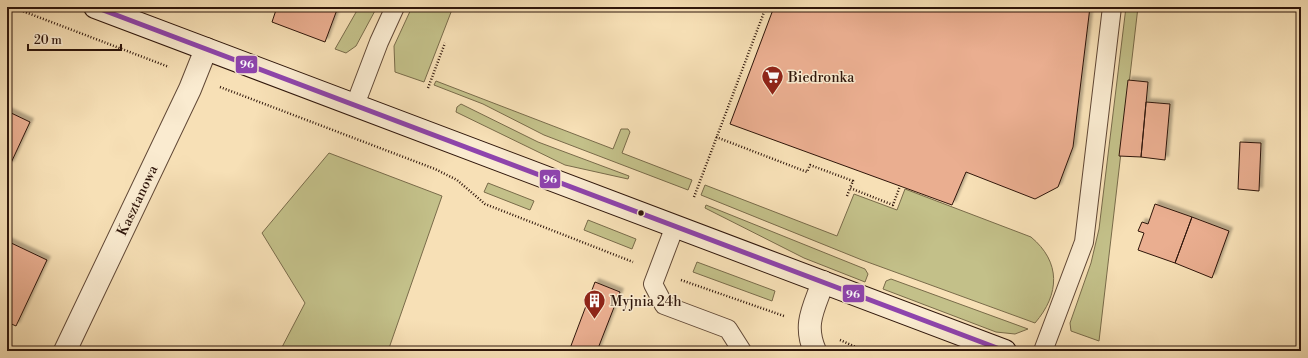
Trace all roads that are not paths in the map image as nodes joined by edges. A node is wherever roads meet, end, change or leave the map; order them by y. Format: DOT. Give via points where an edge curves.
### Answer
graph roads {
  1 [pos="95,7"];
  2 [pos="395,7"];
  3 [pos="1112,7"];
  4 [pos="206,49"];
  5 [pos="355,105"];
  6 [pos="675,226"];
  7 [pos="823,282"];
  8 [pos="65,351"];
  9 [pos="742,351"];
  10 [pos="815,351"];
  11 [pos="1005,351"];
  12 [pos="1043,351"];
  1 -- 4 [label="main road"];
  2 -- 5 [label="lane"];
  3 -- 12 [label="lane" via="1084,242"];
  4 -- 5 [label="main road"];
  4 -- 8 [label="main road, Kasztanowa"];
  5 -- 6 [label="main road"];
  6 -- 7 [label="main road"];
  6 -- 9 [label="lane" via="653,284 664,305 728,329"];
  7 -- 10 [label="main road" via="809,324 810,341"];
  7 -- 11 [label="main road"];
}
